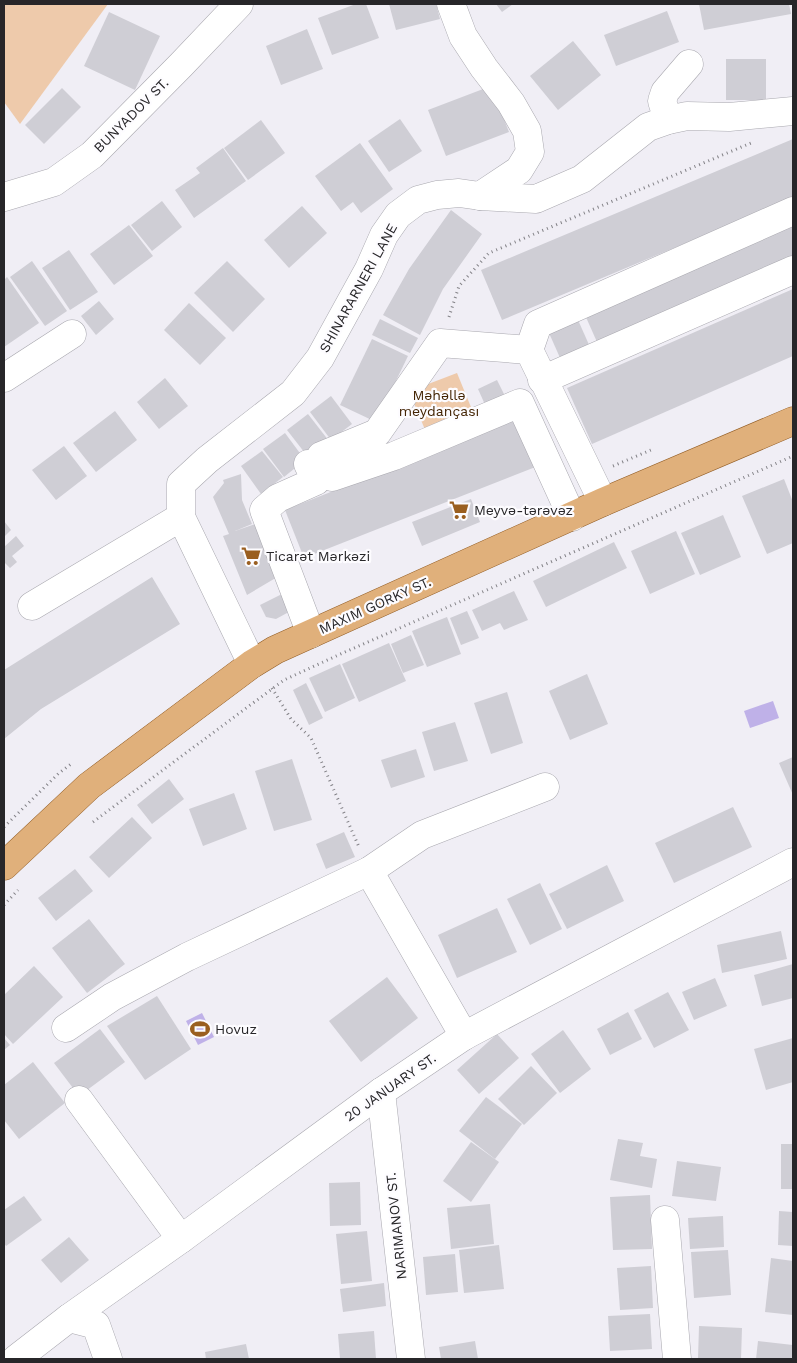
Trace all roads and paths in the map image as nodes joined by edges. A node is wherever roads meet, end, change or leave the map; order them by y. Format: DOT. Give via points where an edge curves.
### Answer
graph roads {
  1 [pos="239,4"];
  2 [pos="451,4"];
  3 [pos="689,64"];
  4 [pos="793,111"];
  5 [pos="668,120"];
  6 [pos="756,141"];
  7 [pos="480,196"];
  8 [pos="4,197"];
  9 [pos="793,211"];
  10 [pos="793,270"];
  11 [pos="72,334"];
  12 [pos="440,344"];
  13 [pos="529,350"];
  14 [pos="4,378"];
  15 [pos="542,380"];
  16 [pos="793,421"];
  17 [pos="793,456"];
  18 [pos="308,464"];
  19 [pos="603,502"];
  20 [pos="181,517"];
  21 [pos="572,517"];
  22 [pos="32,606"];
  23 [pos="311,634"];
  24 [pos="252,664"];
  25 [pos="272,688"];
  26 [pos="545,787"];
  27 [pos="91,823"];
  28 [pos="793,862"];
  29 [pos="4,866"];
  30 [pos="369,871"];
  31 [pos="22,886"];
  32 [pos="4,905"];
  33 [pos="66,1028"];
  34 [pos="464,1036"];
  35 [pos="382,1092"];
  36 [pos="79,1100"];
  37 [pos="665,1220"];
  38 [pos="181,1239"];
  39 [pos="68,1318"];
  40 [pos="16,1359"];
  41 [pos="108,1359"];
  42 [pos="411,1359"];
  43 [pos="677,1359"];
  1 -- 8 [label="street, BUNYADOV ST." via="92,155 54,182"];
  2 -- 7 [label="street" via="463,36 527,131 530,152 519,170"];
  3 -- 5 [label="street" via="665,92 662,101"];
  4 -- 5 [label="street, SHINARARNERI LANE" via="729,117 687,116"];
  5 -- 7 [label="street, SHINARARNERI LANE" via="648,127 582,179 536,199"];
  6 -- 12 [label="path" via="489,253 459,286"];
  7 -- 20 [label="street, SHINARARNERI LANE" via="460,193 437,195 418,200 398,215 384,234 370,268 320,358 294,393 181,484"];
  9 -- 13 [label="street" via="538,324"];
  10 -- 15 [label="street"];
  11 -- 14 [label="street"];
  12 -- 13 [label="street"];
  12 -- 21 [label="street" via="376,433 321,456 332,477 394,456 520,403"];
  13 -- 15 [label="street"];
  15 -- 19 [label="street"];
  16 -- 19 [label="main road, MAXIM GORKY ST."];
  17 -- 25 [label="path" via="345,652"];
  18 -- 23 [label="street" via="316,481 278,498 264,510"];
  19 -- 21 [label="main road, MAXIM GORKY ST."];
  20 -- 22 [label="street"];
  20 -- 24 [label="street"];
  21 -- 23 [label="main road, MAXIM GORKY ST."];
  23 -- 24 [label="main road, MAXIM GORKY ST."];
  24 -- 29 [label="main road, MAXIM GORKY ST." via="89,786"];
  25 -- 27 [label="path"];
  25 -- 30 [label="path" via="291,719 311,738"];
  26 -- 30 [label="street" via="422,835"];
  28 -- 34 [label="street, 20 JANUARY ST."];
  30 -- 33 [label="street" via="187,957 112,997"];
  30 -- 34 [label="street"];
  31 -- 32 [label="path"];
  34 -- 35 [label="street, 20 JANUARY ST."];
  35 -- 38 [label="street, 20 JANUARY ST."];
  35 -- 42 [label="street, NARIMANOV ST."];
  36 -- 38 [label="street"];
  37 -- 43 [label="street"];
  38 -- 39 [label="street, 20 JANUARY ST."];
  39 -- 40 [label="street, 20 JANUARY ST."];
  39 -- 41 [label="street" via="96,1325"];
}
